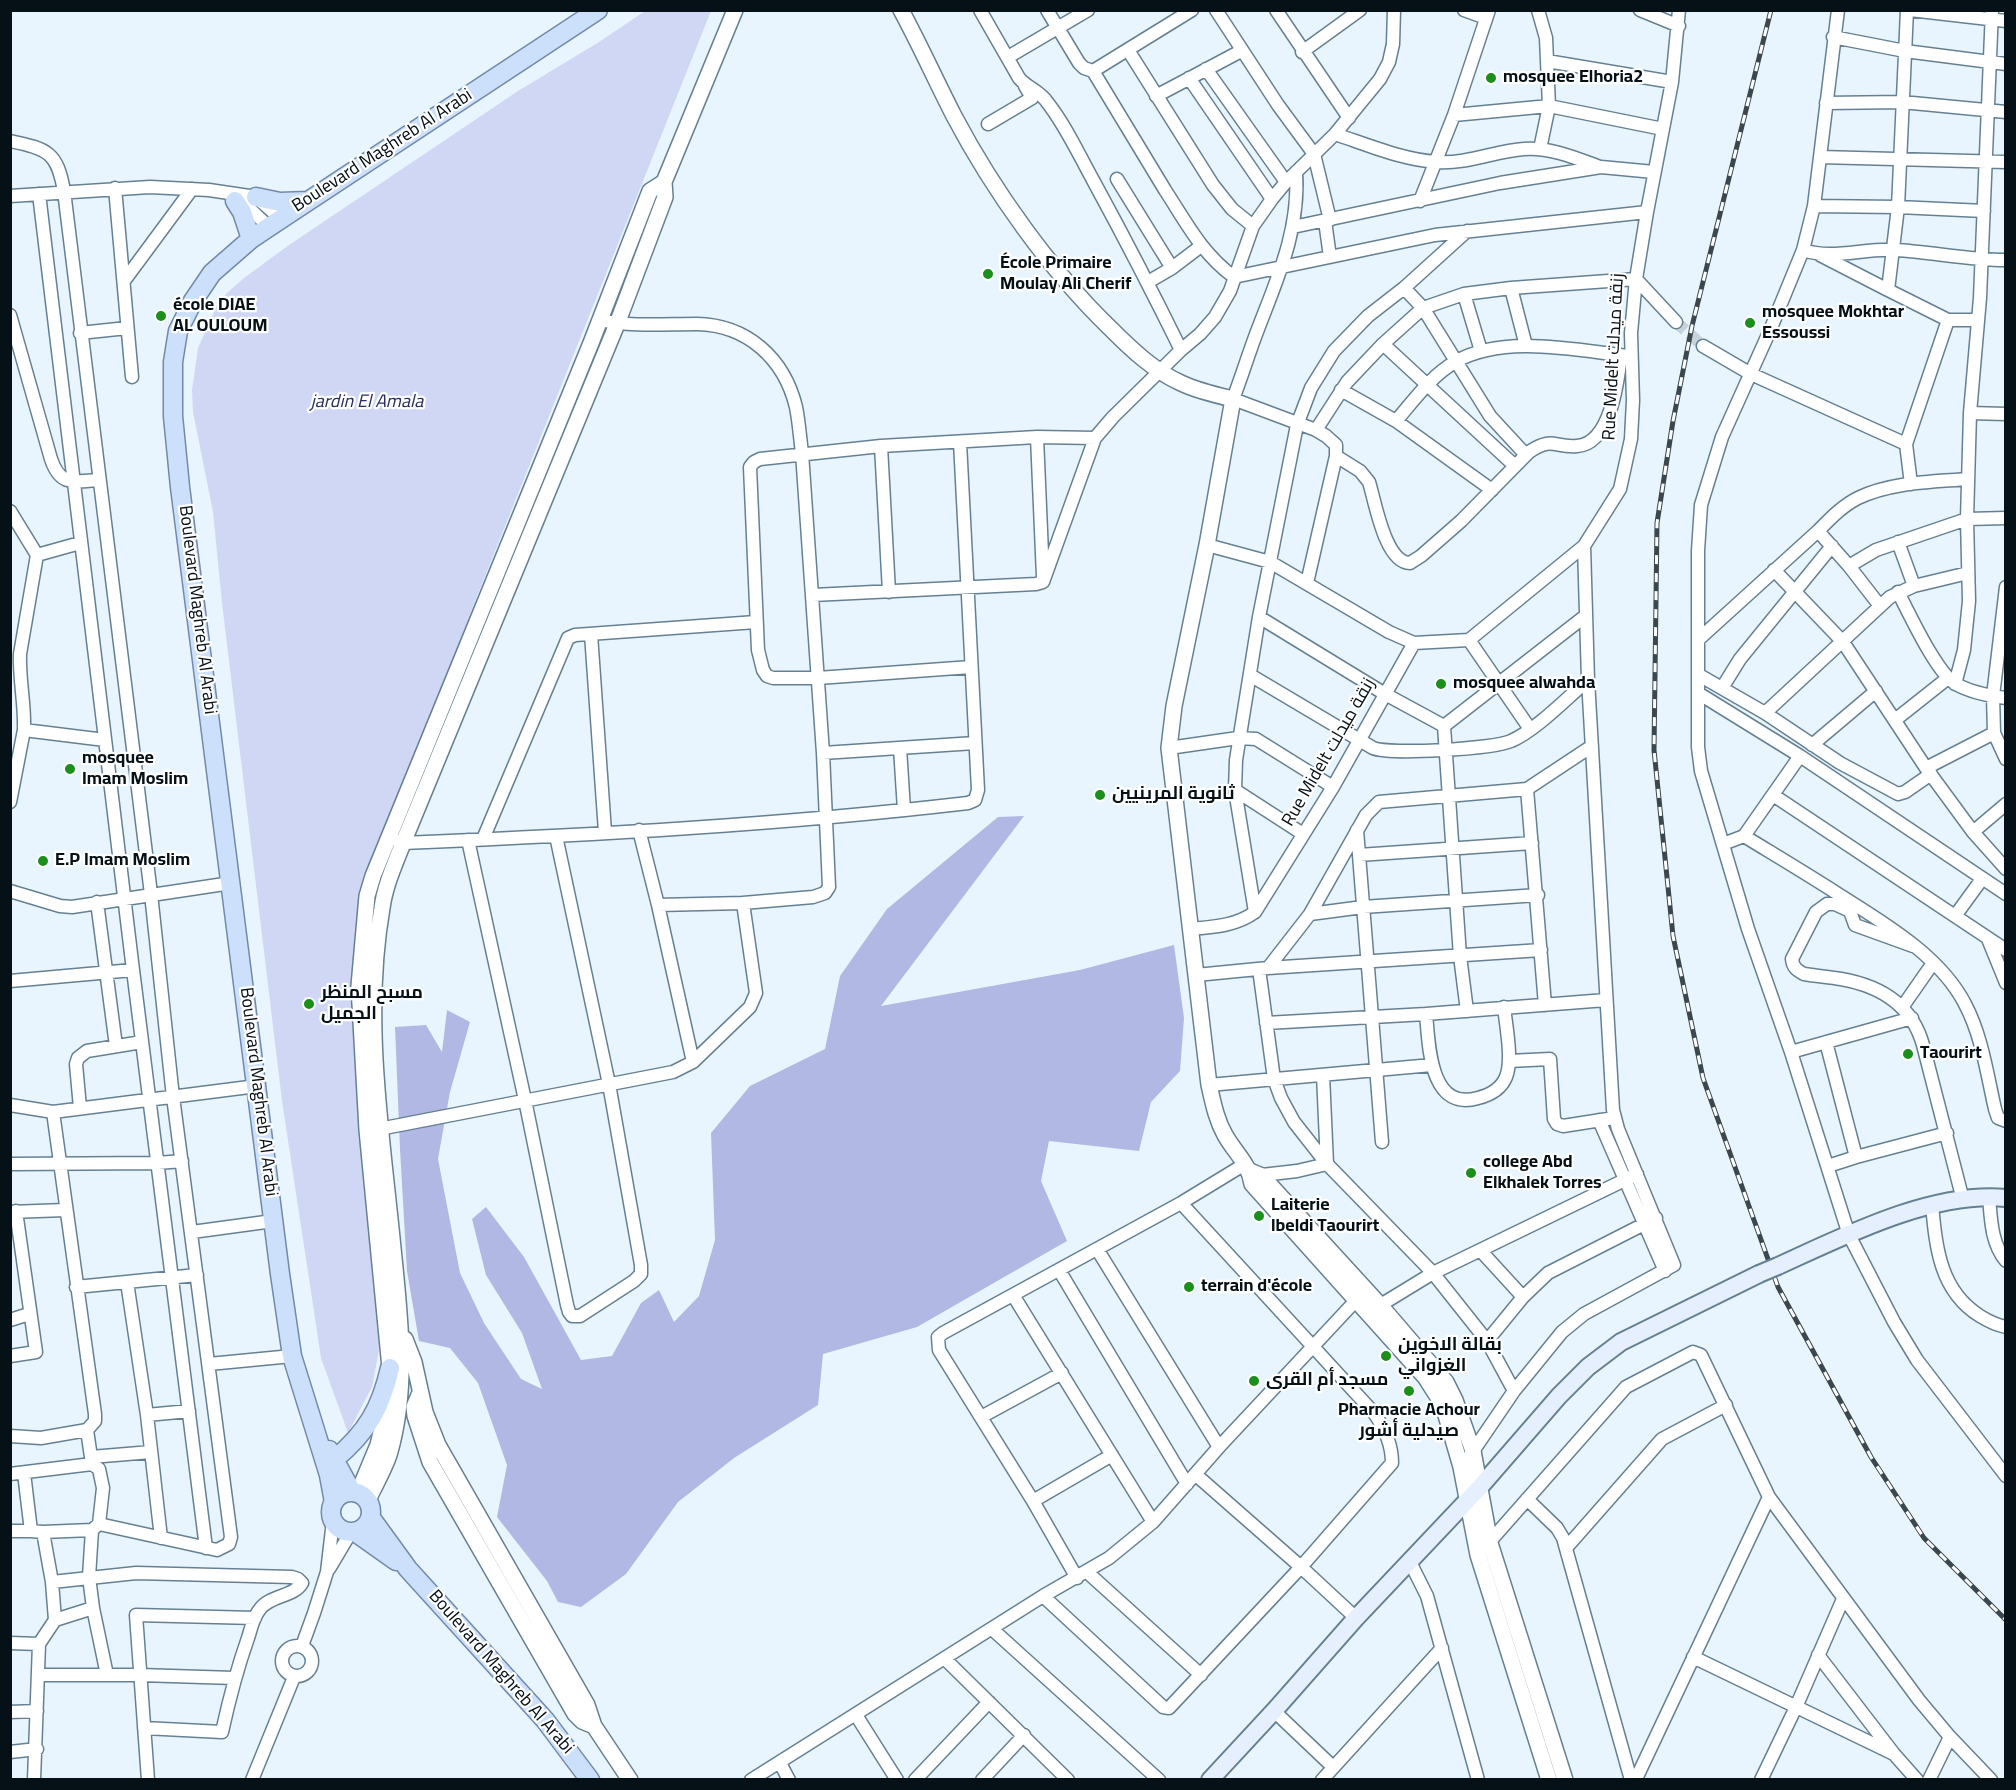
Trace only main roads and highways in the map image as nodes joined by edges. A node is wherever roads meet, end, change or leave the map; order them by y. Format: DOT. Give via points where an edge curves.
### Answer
graph roads {
  1 [pos="598,10"];
  2 [pos="256,197"];
  3 [pos="235,201"];
  4 [pos="309,201"];
  5 [pos="251,239"];
  6 [pos="1997,1198"];
  7 [pos="390,1368"];
  8 [pos="311,1417"];
  9 [pos="335,1459"];
  10 [pos="362,1501"];
  11 [pos="334,1502"];
  12 [pos="353,1532"];
  13 [pos="408,1569"];
  14 [pos="590,1779"];
  15 [pos="1210,1779"];
  1 -- 4 [label="main road, Boulevard Maghreb Al Arabi"];
  2 -- 4 [label="main road"];
  3 -- 5 [label="main road"];
  4 -- 5 [label="main road, Boulevard Maghreb Al Arabi"];
  5 -- 8 [label="main road, Boulevard Maghreb Al Arabi" via="212,273 178,331 172,362 173,416 273,1221 292,1356"];
  6 -- 15 [label="main road, bridge" via="1932,1205 1849,1235 1759,1274 1611,1349 1559,1396"];
  7 -- 9 [label="main road" via="385,1389 366,1428"];
  8 -- 9 [label="main road, Boulevard Maghreb Al Arabi"];
  8 -- 11 [label="main road, Boulevard Maghreb Al Arabi"];
  9 -- 10 [label="main road, Boulevard Maghreb Al Arabi"];
  10 -- 11 [label="main road" via="342,1494"];
  10 -- 12 [label="main road" via="368,1524"];
  10 -- 13 [label="main road, Boulevard Maghreb Al Arabi"];
  11 -- 12 [label="main road" via="333,1521 339,1528"];
  12 -- 13 [label="main road, Boulevard Maghreb Al Arabi"];
  13 -- 14 [label="main road, Boulevard Maghreb Al Arabi" via="545,1720"];
}
